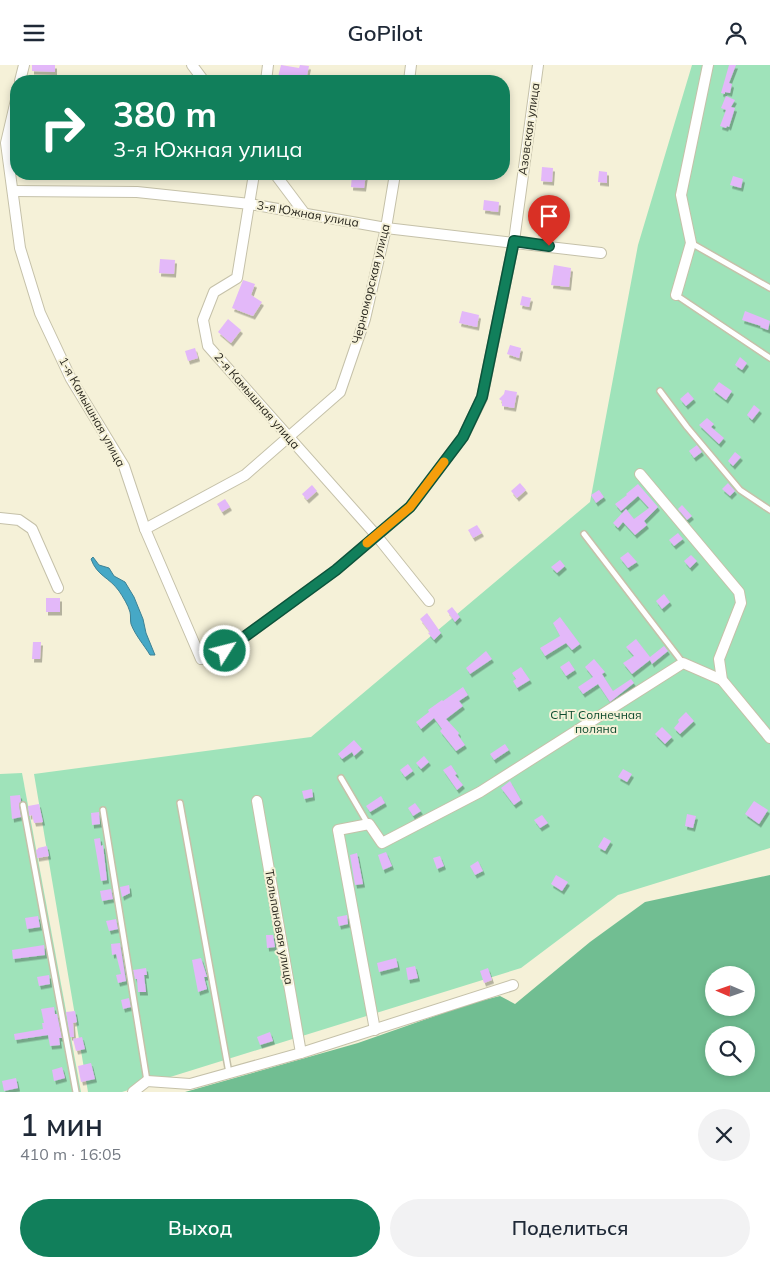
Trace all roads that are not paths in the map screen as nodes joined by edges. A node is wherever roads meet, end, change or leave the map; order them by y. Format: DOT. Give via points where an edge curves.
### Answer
graph roads {
  1 [pos="538,65"];
  2 [pos="708,65"];
  3 [pos="10,125"];
  4 [pos="10,170"];
  5 [pos="11,180"];
  6 [pos="253,180"];
  7 [pos="280,180"];
  8 [pos="393,180"];
  9 [pos="13,191"];
  10 [pos="250,204"];
  11 [pos="305,214"];
  12 [pos="386,228"];
  13 [pos="514,241"];
  14 [pos="691,243"];
  15 [pos="601,253"];
  16 [pos="770,288"];
  17 [pos="676,295"];
  18 [pos="770,358"];
  19 [pos="660,391"];
  20 [pos="288,438"];
  21 [pos="640,474"];
  22 [pos="770,510"];
  23 [pos="0,518"];
  24 [pos="145,529"];
  25 [pos="584,534"];
  26 [pos="376,535"];
  27 [pos="58,588"];
  28 [pos="429,601"];
  29 [pos="200,659"];
  30 [pos="683,663"];
  31 [pos="722,680"];
  32 [pos="770,738"];
  33 [pos="342,779"];
  34 [pos="257,801"];
  35 [pos="180,803"];
  36 [pos="23,805"];
  37 [pos="103,810"];
  38 [pos="369,824"];
  39 [pos="513,985"];
  40 [pos="376,1030"];
  41 [pos="301,1053"];
  42 [pos="229,1073"];
  43 [pos="148,1081"];
  44 [pos="76,1092"];
  45 [pos="133,1092"];
  1 -- 13 [label="street, Азовская улица"];
  2 -- 14 [label="street" via="681,195"];
  3 -- 4 [label="street, 1-я Камышная улица" via="6,143"];
  5 -- 9 [label="street, 1-я Камышная улица"];
  6 -- 10 [label="street, 2-я Камышная улица"];
  7 -- 11 [label="street"];
  8 -- 12 [label="street, Черноморская улица"];
  9 -- 10 [label="street, 3-я Южная улица" via="137,192"];
  9 -- 24 [label="street, 1-я Камышная улица" via="20,248 40,313 71,379 124,466"];
  10 -- 11 [label="street, 3-я Южная улица"];
  10 -- 20 [label="street, 2-я Камышная улица" via="237,278 214,292 203,320 208,346"];
  11 -- 12 [label="street, 3-я Южная улица"];
  12 -- 13 [label="street, 3-я Южная улица"];
  12 -- 20 [label="street, Черноморская улица" via="365,319 340,392"];
  13 -- 15 [label="street, 3-я Южная улица"];
  13 -- 26 [label="street, Азовская улица" via="482,397 463,437 410,507"];
  14 -- 16 [label="lane"];
  14 -- 17 [label="street"];
  17 -- 18 [label="lane"];
  19 -- 22 [label="lane" via="740,491"];
  20 -- 24 [label="street, Черноморская улица" via="246,475"];
  20 -- 26 [label="street, 2-я Камышная улица"];
  21 -- 31 [label="street" via="739,592 741,603 719,659"];
  23 -- 27 [label="street" via="19,520 32,529"];
  24 -- 29 [label="street, 1-я Камышная улица"];
  25 -- 30 [label="lane"];
  26 -- 28 [label="street, 2-я Камышная улица"];
  26 -- 29 [label="street, Азовская улица" via="336,570 225,651"];
  30 -- 31 [label="street"];
  30 -- 38 [label="street" via="480,792 382,843"];
  31 -- 32 [label="street"];
  33 -- 38 [label="lane"];
  34 -- 41 [label="street, Тюльпановая улица"];
  35 -- 42 [label="lane"];
  36 -- 44 [label="lane"];
  37 -- 43 [label="lane"];
  38 -- 40 [label="street" via="338,829"];
  39 -- 40 [label="street"];
  40 -- 41 [label="street"];
  41 -- 42 [label="street"];
  42 -- 43 [label="street" via="190,1084"];
  43 -- 45 [label="street"];
}
